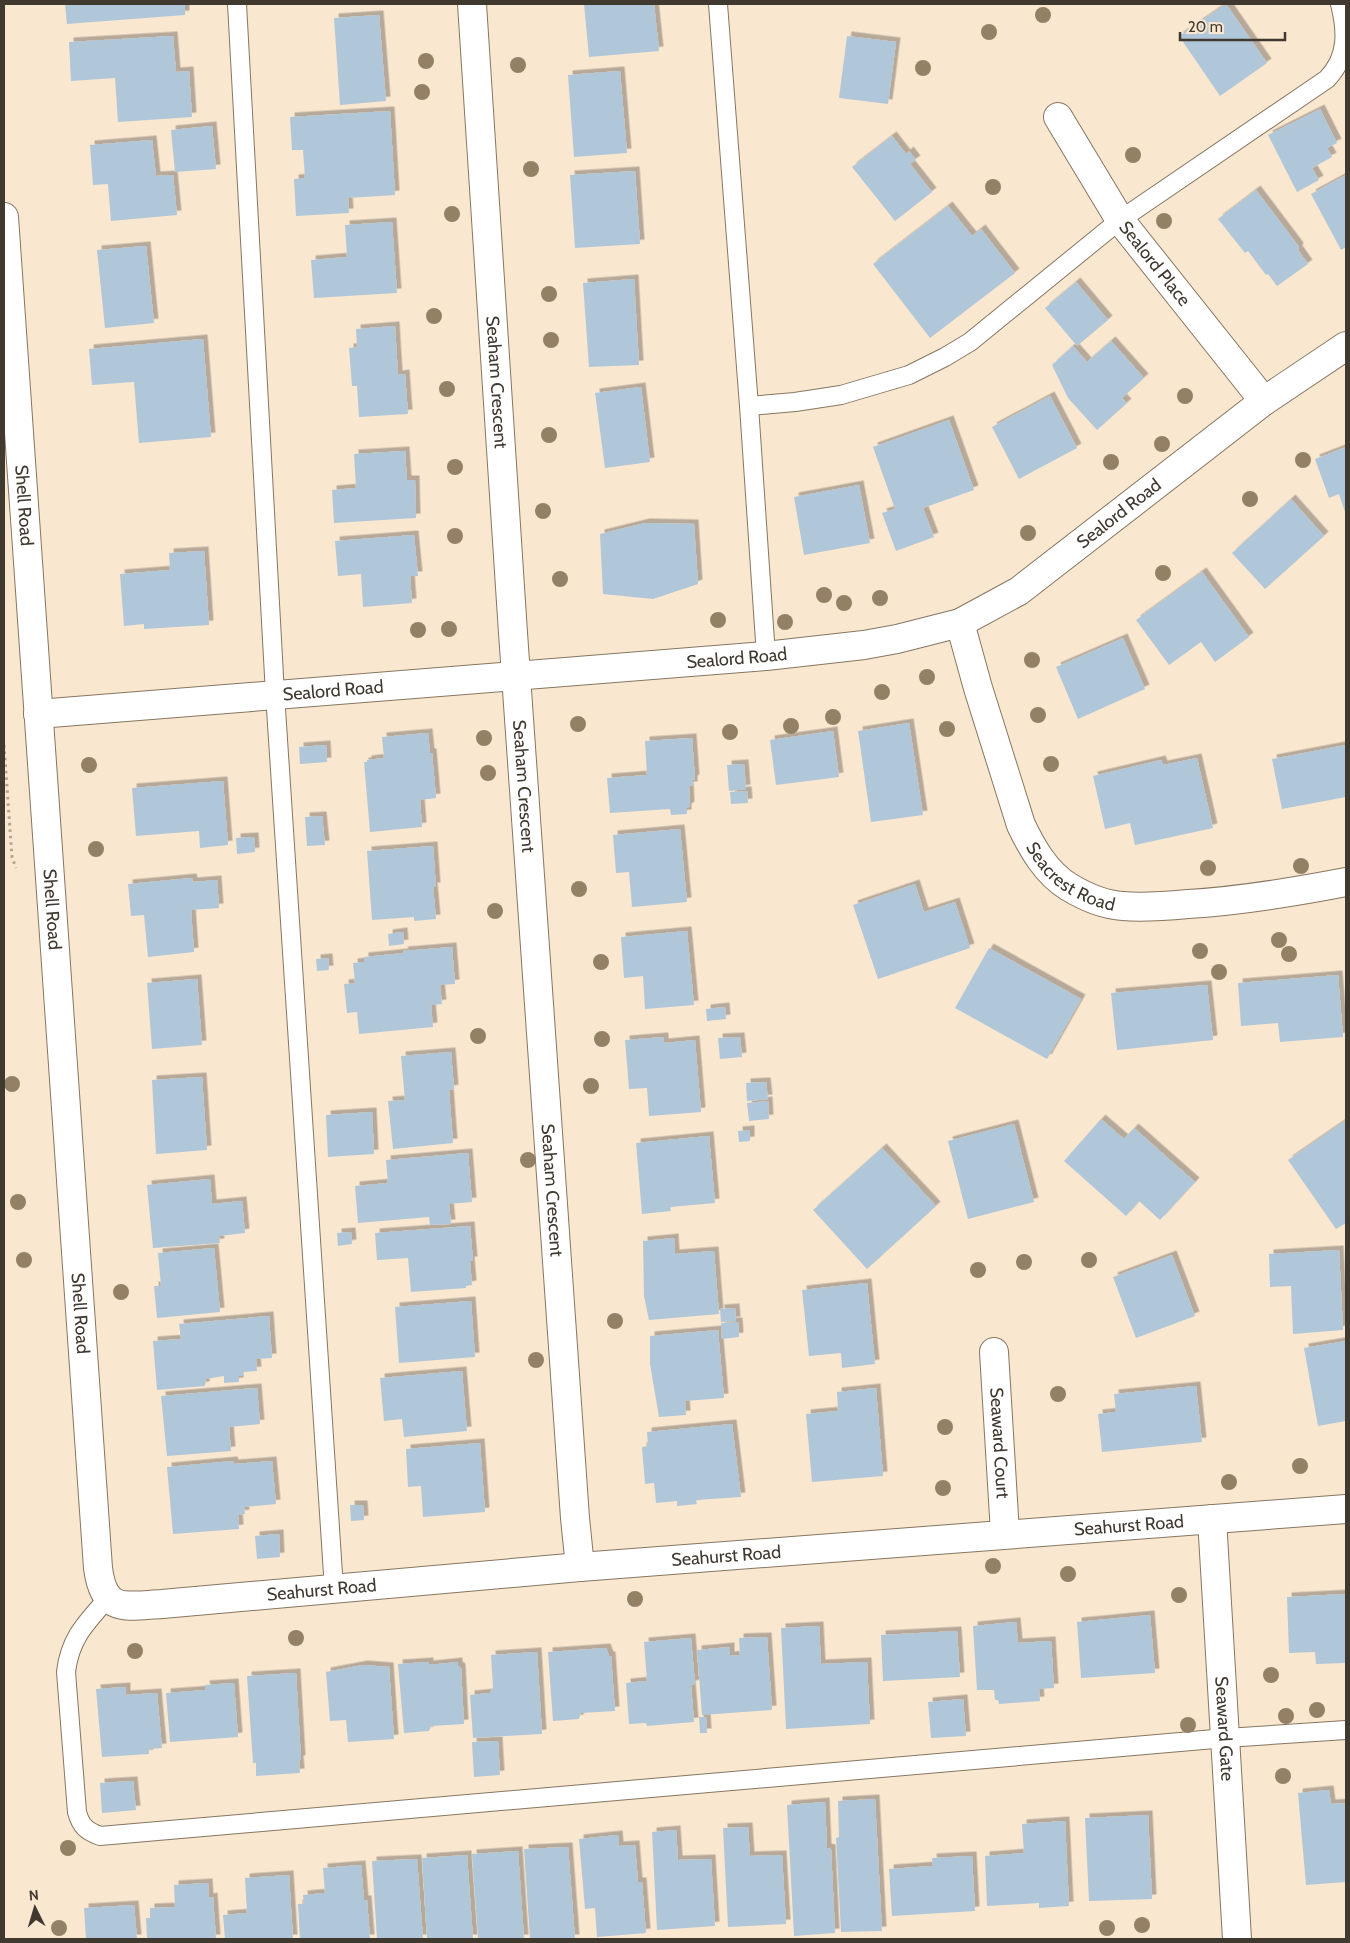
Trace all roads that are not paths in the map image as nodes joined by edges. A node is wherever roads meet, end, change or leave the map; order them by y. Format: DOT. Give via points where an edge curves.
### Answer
graph roads {
  1 [pos="237,4"];
  2 [pos="472,4"];
  3 [pos="718,4"];
  4 [pos="1340,4"];
  5 [pos="1058,117"];
  6 [pos="4,217"];
  7 [pos="1120,220"];
  8 [pos="1346,346"];
  9 [pos="1264,401"];
  10 [pos="749,406"];
  11 [pos="960,623"];
  12 [pos="766,656"];
  13 [pos="516,676"];
  14 [pos="275,694"];
  15 [pos="38,714"];
  16 [pos="1346,882"];
  17 [pos="994,1352"];
  18 [pos="1346,1508"];
  19 [pos="1212,1519"];
  20 [pos="1005,1533"];
  21 [pos="580,1567"];
  22 [pos="334,1589"];
  23 [pos="108,1598"];
  24 [pos="1346,1730"];
  25 [pos="1226,1738"];
  26 [pos="1237,1939"];
  1 -- 14 [label="lane"];
  2 -- 13 [label="street, Seaham Crescent"];
  3 -- 10 [label="lane"];
  4 -- 7 [label="lane" via="1344,30 1341,59 1327,79"];
  5 -- 7 [label="street, Sealord Place"];
  6 -- 15 [label="street, Shell Road"];
  7 -- 9 [label="street, Sealord Place"];
  7 -- 10 [label="lane" via="970,342 909,375 841,395"];
  8 -- 9 [label="street, Sealord Road"];
  9 -- 11 [label="street, Sealord Road" via="1019,591"];
  10 -- 12 [label="lane"];
  11 -- 12 [label="street, Sealord Road" via="864,645"];
  11 -- 16 [label="street, Seacrest Road" via="1021,825 1048,870 1068,887 1121,906 1166,906 1225,902"];
  12 -- 13 [label="street, Sealord Road"];
  13 -- 14 [label="street, Sealord Road"];
  13 -- 21 [label="street, Seaham Crescent"];
  14 -- 15 [label="street, Sealord Road"];
  14 -- 22 [label="lane"];
  15 -- 23 [label="street, Shell Road" via="98,1568 101,1586"];
  17 -- 20 [label="street, Seaward Court"];
  18 -- 19 [label="street, Seahurst Road"];
  19 -- 20 [label="street, Seahurst Road"];
  19 -- 25 [label="street, Seaward Gate"];
  20 -- 21 [label="street, Seahurst Road"];
  21 -- 22 [label="street, Seahurst Road"];
  22 -- 23 [label="street, Seahurst Road" via="143,1605 121,1605"];
  23 -- 25 [label="lane" via="76,1636 66,1672 77,1812 80,1823 100,1836"];
  24 -- 25 [label="lane"];
  25 -- 26 [label="street, Seaward Gate"];
}
